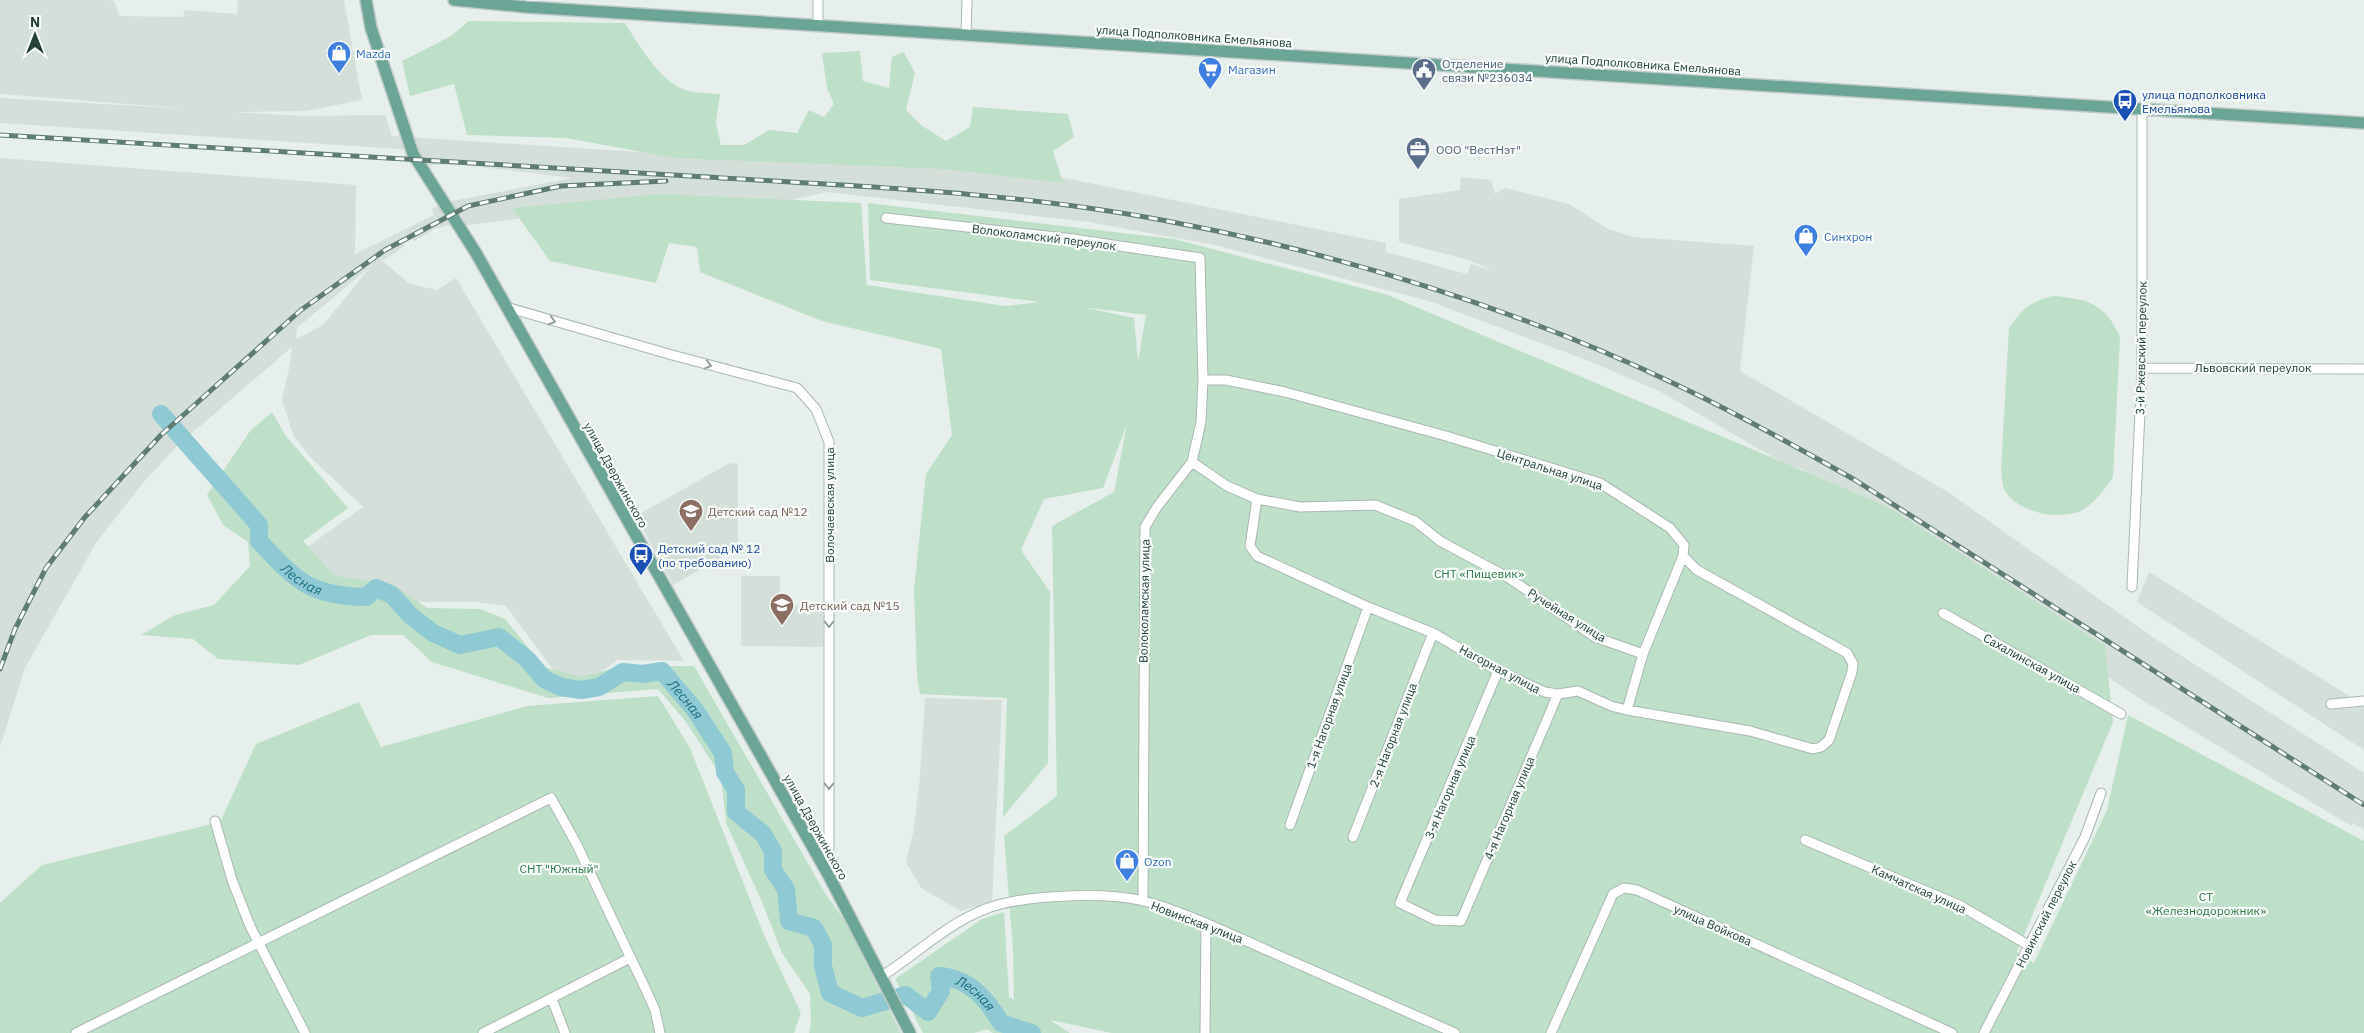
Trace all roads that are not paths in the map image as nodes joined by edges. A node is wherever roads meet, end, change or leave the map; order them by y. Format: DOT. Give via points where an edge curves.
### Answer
graph roads {
  1 [pos="366,0"];
  2 [pos="454,0"];
  3 [pos="818,0"];
  4 [pos="967,0"];
  5 [pos="818,25"];
  6 [pos="966,34"];
  7 [pos="2142,110"];
  8 [pos="2364,123"];
  9 [pos="886,218"];
  10 [pos="1200,258"];
  11 [pos="505,306"];
  12 [pos="2142,368"];
  13 [pos="2364,369"];
  14 [pos="1203,380"];
  15 [pos="1192,462"];
  16 [pos="1257,499"];
  17 [pos="1683,556"];
  18 [pos="2132,587"];
  19 [pos="1368,607"];
  20 [pos="1943,613"];
  21 [pos="1433,633"];
  22 [pos="1643,654"];
  23 [pos="1498,671"];
  24 [pos="1558,694"];
  25 [pos="2364,701"];
  26 [pos="2331,704"];
  27 [pos="1627,710"];
  28 [pos="2122,714"];
  29 [pos="1813,749"];
  30 [pos="2101,793"];
  31 [pos="215,820"];
  32 [pos="1290,824"];
  33 [pos="1353,837"];
  34 [pos="1805,840"];
  35 [pos="829,876"];
  36 [pos="1143,901"];
  37 [pos="1461,921"];
  38 [pos="1206,923"];
  39 [pos="258,942"];
  40 [pos="2030,946"];
  41 [pos="630,958"];
  42 [pos="882,976"];
  43 [pos="552,999"];
  44 [pos="76,1033"];
  45 [pos="304,1033"];
  46 [pos="483,1033"];
  47 [pos="565,1033"];
  48 [pos="660,1033"];
  49 [pos="910,1033"];
  50 [pos="1206,1033"];
  51 [pos="1455,1033"];
  52 [pos="1551,1033"];
  53 [pos="1952,1033"];
  54 [pos="1984,1033"];
  1 -- 11 [label="main road, улица Дзержинского" via="371,28 413,154 476,253"];
  2 -- 5 [label="main road, улица Подполковника Емельянова"];
  3 -- 5 [label="street"];
  4 -- 6 [label="street"];
  5 -- 6 [label="main road, улица Подполковника Емельянова"];
  6 -- 7 [label="main road, улица Подполковника Емельянова"];
  7 -- 8 [label="main road, улица Подполковника Емельянова"];
  7 -- 12 [label="street, 3-й Ржевский переулок"];
  9 -- 10 [label="street, Волоколамский переулок" via="1074,239"];
  10 -- 14 [label="street, Волоколамская улица"];
  11 -- 35 [label="main road, улица Дзержинского"];
  11 -- 35 [label="street, Волочаевская улица, one-way" via="798,388 816,410 829,442"];
  12 -- 13 [label="street, Львовский переулок"];
  12 -- 18 [label="street, 3-й Ржевский переулок"];
  14 -- 15 [label="street, Волоколамская улица" via="1201,422"];
  14 -- 17 [label="street, Центральная улица" via="1226,380 1285,392 1600,483 1670,528 1684,545"];
  15 -- 16 [label="street, Ручейная улица" via="1226,486"];
  15 -- 36 [label="street, Волоколамская улица" via="1145,527"];
  16 -- 19 [label="street, Нагорная улица" via="1250,546 1256,556"];
  16 -- 22 [label="street, Ручейная улица" via="1300,507 1374,505 1415,521 1440,541 1509,578 1596,637"];
  17 -- 22 [label="street"];
  17 -- 29 [label="street, Центральная улица" via="1698,570 1847,653 1853,664 1852,672 1829,740"];
  19 -- 21 [label="street, Нагорная улица"];
  19 -- 32 [label="street, 1-я Нагорная улица"];
  20 -- 28 [label="street, Сахалинская улица"];
  21 -- 23 [label="street, Нагорная улица"];
  21 -- 33 [label="street, 2-я Нагорная улица"];
  22 -- 27 [label="street"];
  23 -- 24 [label="street, Нагорная улица" via="1545,692"];
  23 -- 37 [label="street, 3-я Нагорная улица" via="1400,902 1435,920"];
  24 -- 27 [label="street, Нагорная улица" via="1578,691"];
  24 -- 37 [label="street, 4-я Нагорная улица"];
  25 -- 26 [label="street"];
  27 -- 29 [label="street, Нагорная улица" via="1750,731"];
  30 -- 40 [label="street, Новинский переулок" via="2085,837"];
  31 -- 39 [label="street" via="232,880"];
  34 -- 40 [label="street, Камчатская улица" via="1960,905"];
  35 -- 42 [label="main road, улица Дзержинского"];
  36 -- 38 [label="street, Новинская улица"];
  36 -- 42 [label="street, Новинская улица" via="1099,896 1047,897 1001,904 967,918"];
  38 -- 50 [label="street"];
  38 -- 51 [label="street, Новинская улица"];
  39 -- 41 [label="street" via="551,798"];
  39 -- 44 [label="street"];
  39 -- 45 [label="street"];
  40 -- 54 [label="street, Новинский переулок"];
  41 -- 43 [label="street"];
  41 -- 48 [label="street" via="655,1010"];
  42 -- 49 [label="main road, улица Дзержинского"];
  43 -- 46 [label="street"];
  43 -- 47 [label="street"];
  52 -- 53 [label="street, улица Войкова" via="1613,894 1624,888 1637,890"];
}
